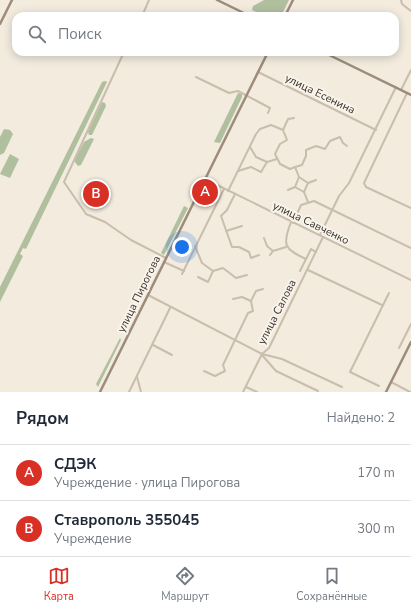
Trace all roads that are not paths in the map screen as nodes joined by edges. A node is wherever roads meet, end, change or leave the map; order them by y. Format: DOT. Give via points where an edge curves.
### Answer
graph roads {
  1 [pos="12,0"];
  2 [pos="149,0"];
  3 [pos="217,0"];
  4 [pos="293,0"];
  5 [pos="401,0"];
  6 [pos="411,11"];
  7 [pos="144,12"];
  8 [pos="242,12"];
  9 [pos="287,12"];
  10 [pos="0,24"];
  11 [pos="122,56"];
  12 [pos="266,56"];
  13 [pos="331,56"];
  14 [pos="411,70"];
  15 [pos="258,72"];
  16 [pos="196,77"];
  17 [pos="396,87"];
  18 [pos="401,90"];
  19 [pos="407,93"];
  20 [pos="411,95"];
  21 [pos="246,96"];
  22 [pos="268,113"];
  23 [pos="294,118"];
  24 [pos="283,130"];
  25 [pos="376,130"];
  26 [pos="250,146"];
  27 [pos="347,146"];
  28 [pos="277,159"];
  29 [pos="267,162"];
  30 [pos="295,167"];
  31 [pos="238,171"];
  32 [pos="299,177"];
  33 [pos="205,179"];
  34 [pos="316,180"];
  35 [pos="308,183"];
  36 [pos="295,187"];
  37 [pos="224,189"];
  38 [pos="288,190"];
  39 [pos="228,191"];
  40 [pos="304,192"];
  41 [pos="235,194"];
  42 [pos="308,203"];
  43 [pos="411,208"];
  44 [pos="332,210"];
  45 [pos="292,222"];
  46 [pos="242,226"];
  47 [pos="226,231"];
  48 [pos="320,235"];
  49 [pos="324,237"];
  50 [pos="264,238"];
  51 [pos="195,246"];
  52 [pos="286,247"];
  53 [pos="411,248"];
  54 [pos="273,251"];
  55 [pos="316,252"];
  56 [pos="259,255"];
  57 [pos="270,255"];
  58 [pos="166,258"];
  59 [pos="306,259"];
  60 [pos="164,262"];
  61 [pos="308,270"];
  62 [pos="213,271"];
  63 [pos="300,271"];
  64 [pos="248,275"];
  65 [pos="198,276"];
  66 [pos="411,280"];
  67 [pos="263,289"];
  68 [pos="389,292"];
  69 [pos="148,295"];
  70 [pos="233,299"];
  71 [pos="251,301"];
  72 [pos="383,305"];
  73 [pos="170,308"];
  74 [pos="411,324"];
  75 [pos="235,340"];
  76 [pos="411,342"];
  77 [pos="153,345"];
  78 [pos="399,348"];
  79 [pos="262,354"];
  80 [pos="172,355"];
  81 [pos="204,371"];
  82 [pos="137,377"];
  83 [pos="391,382"];
  84 [pos="245,386"];
  85 [pos="379,386"];
  86 [pos="342,387"];
  87 [pos="318,391"];
  88 [pos="100,392"];
  89 [pos="129,392"];
  90 [pos="142,392"];
  91 [pos="243,392"];
  92 [pos="257,392"];
  93 [pos="386,392"];
  94 [pos="410,392"];
  1 -- 10 [label="main road"];
  2 -- 7 [label="street"];
  3 -- 8 [label="main road"];
  4 -- 9 [label="main road"];
  5 -- 6 [label="street"];
  11 -- 58 [label="street" via="64,182 86,214 105,222 131,240"];
  12 -- 15 [label="main road, улица Пирогова"];
  13 -- 17 [label="main road"];
  14 -- 18 [label="street"];
  15 -- 21 [label="main road, улица Пирогова"];
  15 -- 25 [label="street, улица Есенина"];
  16 -- 21 [label="street" via="229,92 236,91"];
  17 -- 18 [label="main road"];
  17 -- 25 [label="street"];
  18 -- 19 [label="main road"];
  19 -- 20 [label="main road"];
  19 -- 43 [label="street" via="364,183 366,187"];
  21 -- 22 [label="street" via="270,108"];
  21 -- 33 [label="main road, улица Пирогова"];
  23 -- 24 [label="street" via="288,119"];
  24 -- 26 [label="street" via="271,125 260,129"];
  24 -- 28 [label="street" via="287,140 280,144 276,152"];
  25 -- 44 [label="street" via="350,183"];
  26 -- 29 [label="street" via="256,157"];
  26 -- 31 [label="street"];
  27 -- 30 [label="street" via="340,138 330,141 325,149 316,146 306,150 302,165"];
  28 -- 29 [label="street"];
  28 -- 30 [label="street" via="280,164 290,169"];
  29 -- 31 [label="street" via="261,172 251,167"];
  30 -- 32 [label="street"];
  31 -- 39 [label="street"];
  32 -- 35 [label="street"];
  32 -- 36 [label="street"];
  33 -- 37 [label="street, улица Савченко"];
  33 -- 58 [label="main road, улица Пирогова"];
  34 -- 35 [label="street"];
  35 -- 40 [label="street"];
  36 -- 38 [label="street"];
  36 -- 40 [label="street"];
  37 -- 39 [label="street, улица Савченко"];
  37 -- 51 [label="street"];
  39 -- 41 [label="street, улица Савченко"];
  40 -- 42 [label="street"];
  41 -- 45 [label="street, улица Савченко"];
  41 -- 47 [label="street" via="221,216"];
  42 -- 44 [label="street" via="314,201"];
  42 -- 45 [label="street" via="301,205"];
  44 -- 48 [label="street"];
  44 -- 53 [label="street"];
  45 -- 48 [label="street, улица Савченко"];
  45 -- 52 [label="street" via="286,236"];
  46 -- 47 [label="street"];
  47 -- 56 [label="street" via="232,247 249,252 251,258"];
  48 -- 49 [label="street, улица Савченко"];
  49 -- 55 [label="street, улица Салова"];
  49 -- 66 [label="street, улица Савченко"];
  50 -- 54 [label="street" via="267,246"];
  51 -- 60 [label="street" via="183,272"];
  51 -- 62 [label="street" via="202,263"];
  52 -- 54 [label="street"];
  52 -- 59 [label="street" via="290,252"];
  54 -- 57 [label="street"];
  55 -- 59 [label="street" via="311,249"];
  55 -- 61 [label="street, улица Салова"];
  58 -- 60 [label="main road, улица Пирогова"];
  59 -- 63 [label="street"];
  60 -- 69 [label="main road, улица Пирогова"];
  61 -- 72 [label="street"];
  61 -- 79 [label="street, улица Салова" via="269,348"];
  62 -- 64 [label="street" via="223,268 236,278"];
  62 -- 65 [label="street" via="208,282"];
  67 -- 71 [label="street" via="256,291"];
  68 -- 72 [label="street"];
  69 -- 73 [label="street"];
  69 -- 88 [label="main road, улица Пирогова"];
  70 -- 71 [label="street" via="242,297"];
  71 -- 75 [label="street" via="253,311 248,313"];
  72 -- 85 [label="street" via="350,372"];
  73 -- 75 [label="street"];
  73 -- 77 [label="street"];
  74 -- 78 [label="street"];
  75 -- 79 [label="street"];
  75 -- 81 [label="street" via="224,365 225,371 215,376"];
  76 -- 83 [label="main road"];
  77 -- 80 [label="street"];
  77 -- 82 [label="street"];
  79 -- 84 [label="street, улица Салова"];
  79 -- 86 [label="street" via="282,359"];
  79 -- 87 [label="street" via="276,371"];
  82 -- 89 [label="street"];
  82 -- 90 [label="street"];
  83 -- 93 [label="main road"];
  83 -- 94 [label="street"];
  84 -- 91 [label="street, улица Салова"];
  84 -- 92 [label="street"];
}
